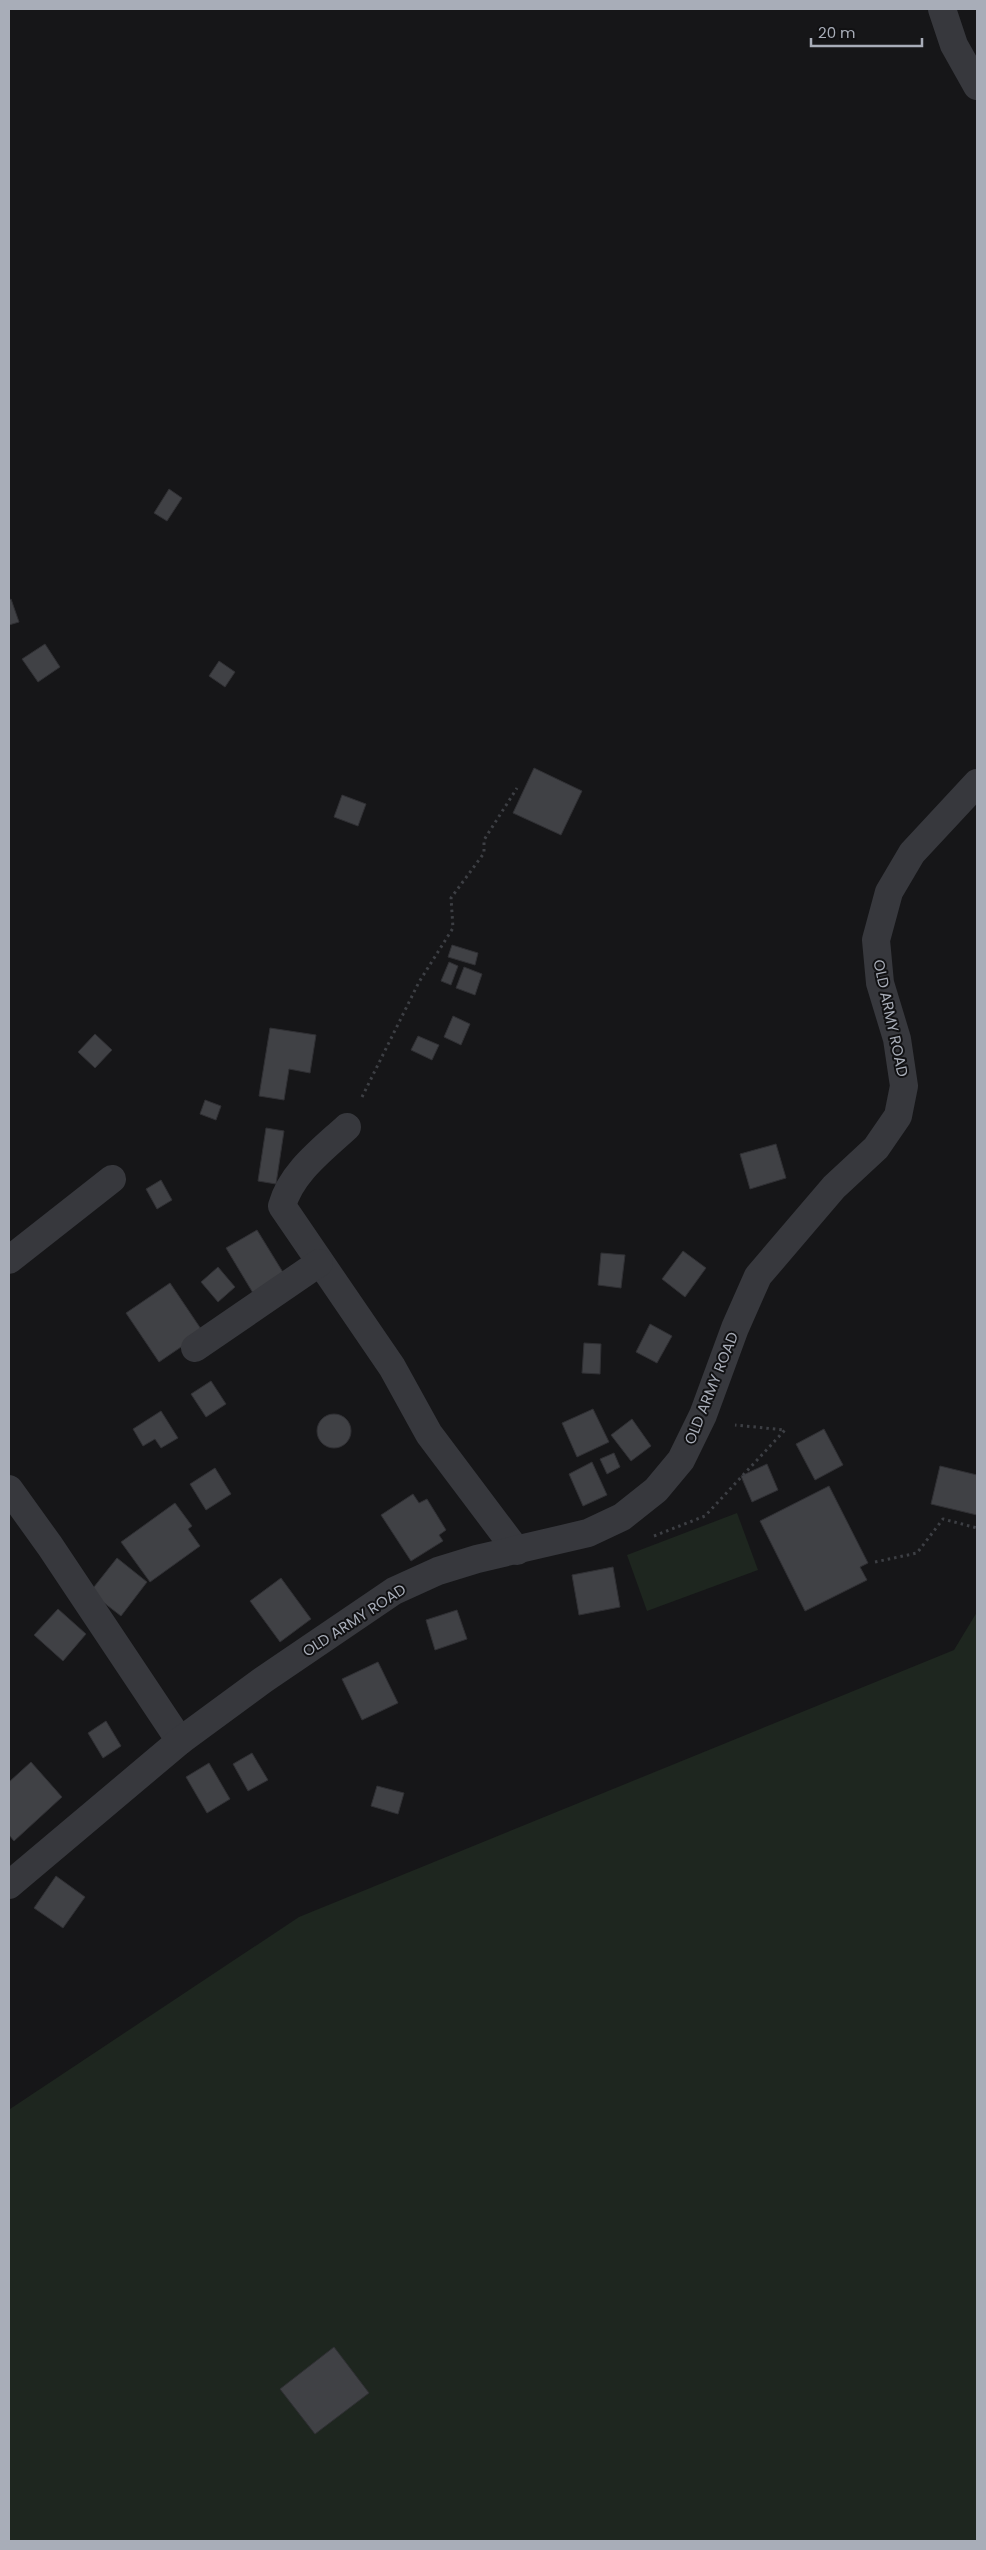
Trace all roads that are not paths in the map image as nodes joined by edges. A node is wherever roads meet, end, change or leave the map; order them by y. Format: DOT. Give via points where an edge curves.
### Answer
graph roads {
  1 [pos="942,9"];
  2 [pos="977,86"];
  3 [pos="977,783"];
  4 [pos="347,1127"];
  5 [pos="112,1179"];
  6 [pos="9,1260"];
  7 [pos="319,1264"];
  8 [pos="195,1348"];
  9 [pos="9,1490"];
  10 [pos="517,1551"];
  11 [pos="180,1741"];
  12 [pos="9,1885"];
  1 -- 2 [label="street" via="954,45"];
  3 -- 10 [label="street, OLD ARMY ROAD" via="912,853 888,892 876,940 880,983 897,1040 904,1086 898,1116 876,1148 834,1187 758,1276 703,1415 681,1460 656,1490 622,1517 588,1533"];
  4 -- 7 [label="street" via="302,1170 287,1190 282,1206"];
  5 -- 6 [label="street"];
  7 -- 8 [label="street"];
  7 -- 10 [label="street" via="392,1367 429,1434"];
  9 -- 11 [label="street"];
  10 -- 11 [label="street, OLD ARMY ROAD" via="438,1571 394,1591"];
  11 -- 12 [label="street, OLD ARMY ROAD"];
}
